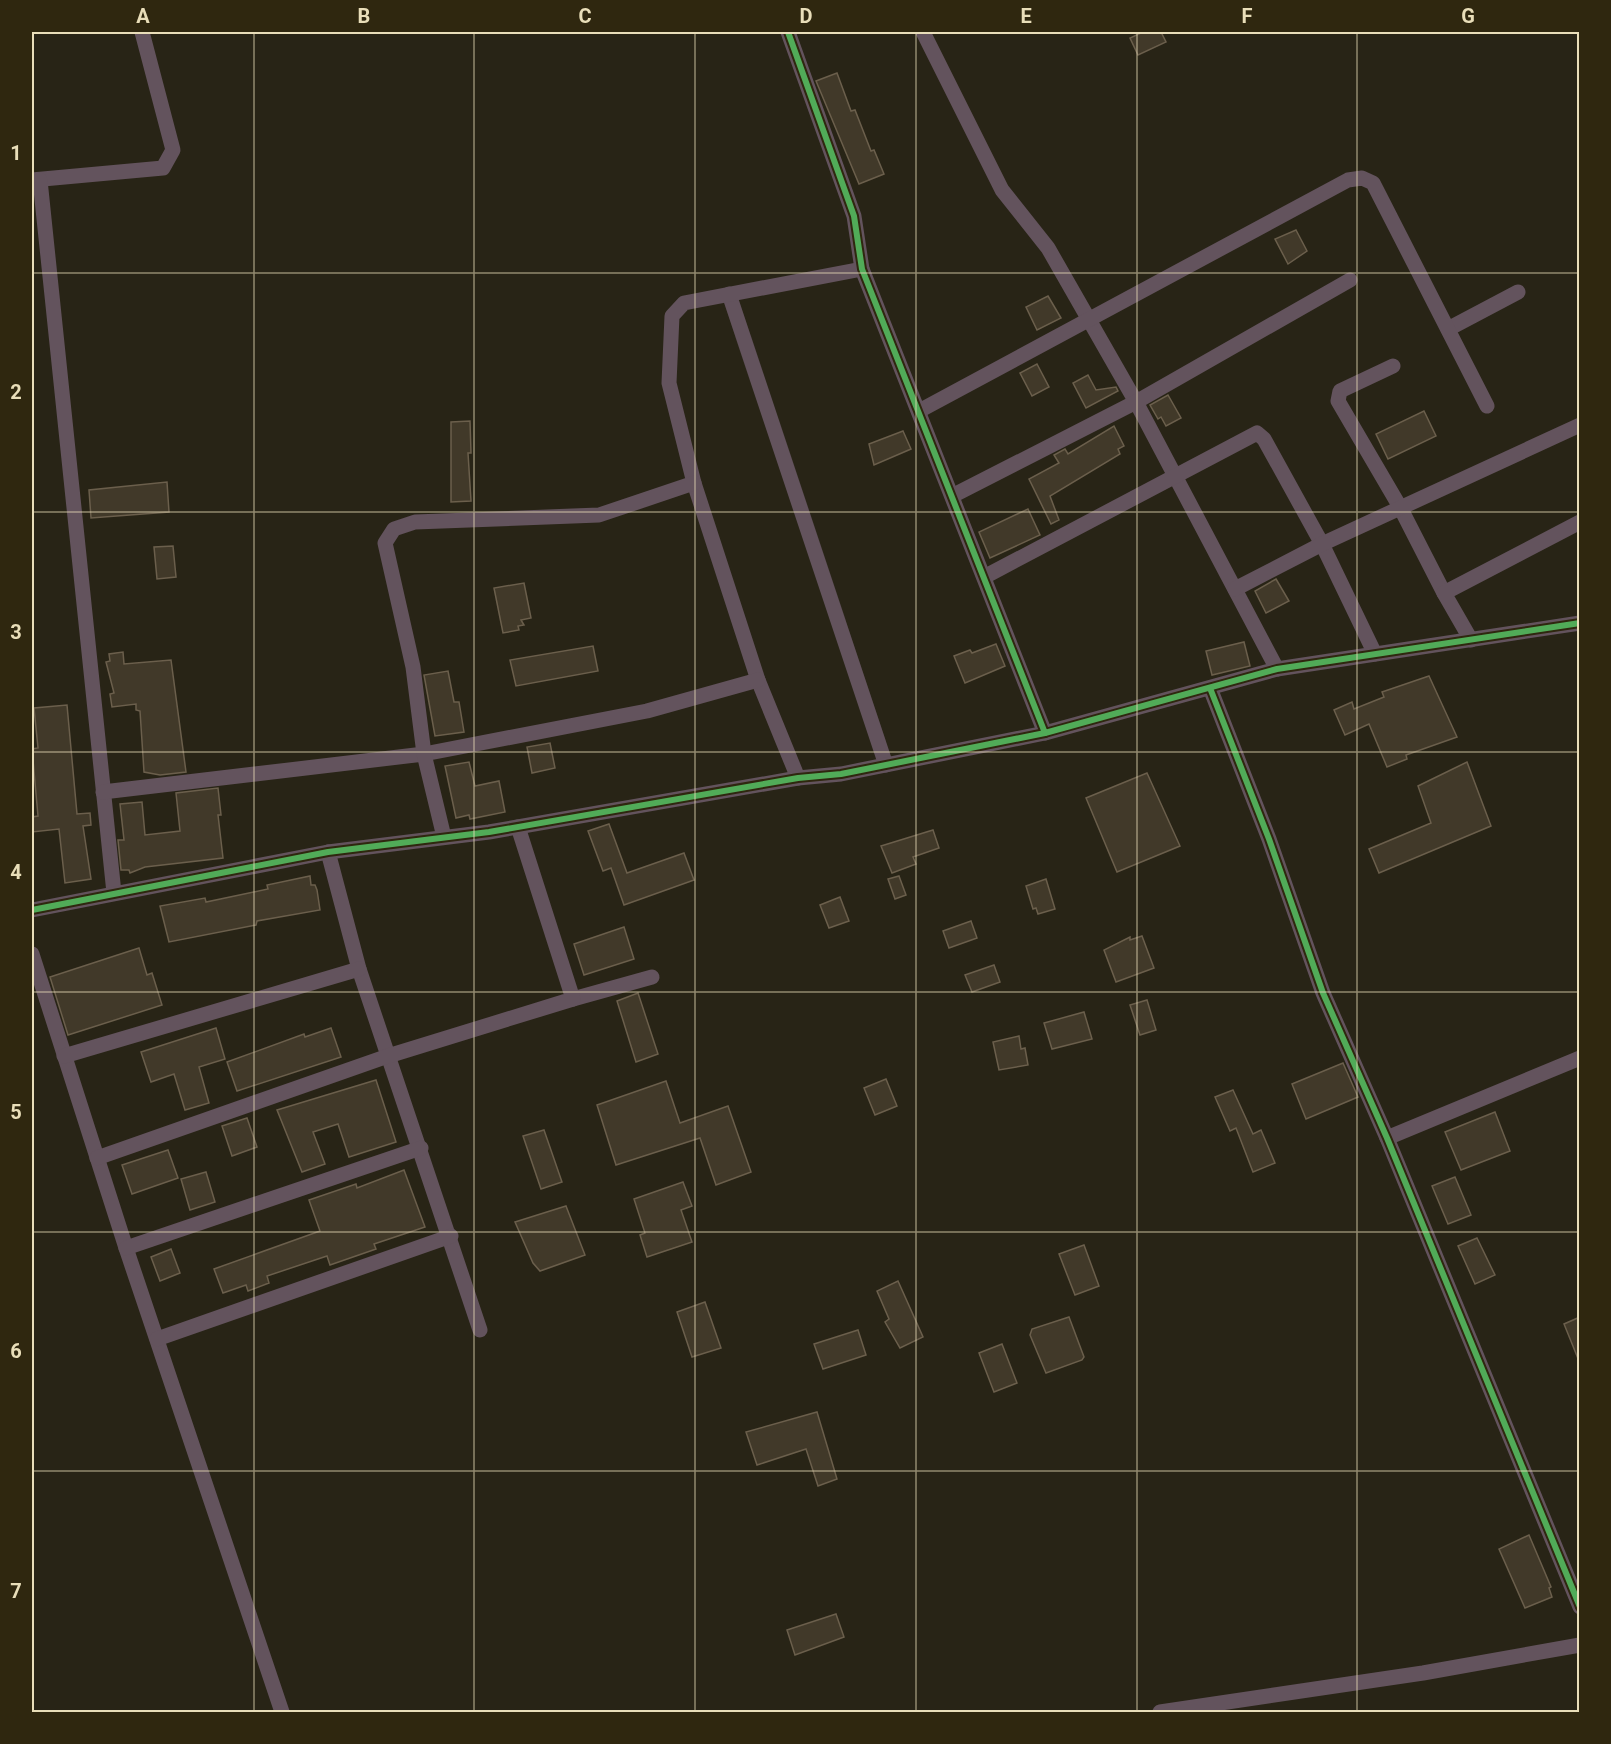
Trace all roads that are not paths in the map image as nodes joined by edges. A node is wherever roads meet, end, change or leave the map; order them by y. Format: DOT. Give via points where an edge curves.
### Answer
graph roads {
  1 [pos="142,32"];
  2 [pos="788,32"];
  3 [pos="923,32"];
  4 [pos="36,180"];
  5 [pos="862,269"];
  6 [pos="1350,280"];
  7 [pos="1518,292"];
  8 [pos="729,294"];
  9 [pos="1087,320"];
  10 [pos="1448,329"];
  11 [pos="1393,366"];
  12 [pos="1136,402"];
  13 [pos="1486,406"];
  14 [pos="919,411"];
  15 [pos="1580,425"];
  16 [pos="1177,477"];
  17 [pos="694,483"];
  18 [pos="952,496"];
  19 [pos="1400,507"];
  20 [pos="1580,522"];
  21 [pos="1322,544"];
  22 [pos="984,577"];
  23 [pos="1235,589"];
  24 [pos="1444,593"];
  25 [pos="1580,623"];
  26 [pos="1471,640"];
  27 [pos="1375,654"];
  28 [pos="1277,669"];
  29 [pos="758,680"];
  30 [pos="1210,688"];
  31 [pos="1046,733"];
  32 [pos="424,754"];
  33 [pos="886,765"];
  34 [pos="798,778"];
  35 [pos="103,792"];
  36 [pos="518,827"];
  37 [pos="444,837"];
  38 [pos="328,852"];
  39 [pos="114,893"];
  40 [pos="32,910"];
  41 [pos="32,954"];
  42 [pos="359,969"];
  43 [pos="652,977"];
  44 [pos="573,999"];
  45 [pos="64,1056"];
  46 [pos="388,1056"];
  47 [pos="1580,1058"];
  48 [pos="1387,1138"];
  49 [pos="421,1148"];
  50 [pos="97,1158"];
  51 [pos="451,1236"];
  52 [pos="126,1248"];
  53 [pos="480,1330"];
  54 [pos="157,1339"];
  55 [pos="1580,1607"];
  56 [pos="1580,1645"];
  57 [pos="282,1713"];
  58 [pos="1160,1713"];
  1 -- 4 [label="street" via="173,150 163,168"];
  2 -- 5 [label="street" via="854,216"];
  3 -- 9 [label="street" via="1002,190 1048,248"];
  4 -- 35 [label="street"];
  5 -- 8 [label="street"];
  5 -- 14 [label="street"];
  6 -- 12 [label="street"];
  7 -- 10 [label="street"];
  8 -- 17 [label="street" via="684,303 672,316 669,383"];
  8 -- 33 [label="street"];
  9 -- 10 [label="street" via="1348,180 1362,178 1373,183"];
  9 -- 12 [label="street"];
  9 -- 14 [label="street"];
  10 -- 13 [label="street"];
  11 -- 19 [label="street" via="1340,391 1338,401"];
  12 -- 16 [label="street"];
  12 -- 18 [label="street"];
  14 -- 18 [label="street"];
  15 -- 19 [label="street"];
  16 -- 21 [label="street" via="1257,433 1264,439"];
  16 -- 22 [label="street"];
  16 -- 23 [label="street"];
  17 -- 29 [label="street"];
  17 -- 32 [label="street" via="599,515 415,522 394,529 386,543 413,667"];
  18 -- 22 [label="street"];
  19 -- 21 [label="street"];
  19 -- 24 [label="street"];
  20 -- 24 [label="street"];
  21 -- 23 [label="street"];
  21 -- 27 [label="street"];
  22 -- 31 [label="street"];
  23 -- 28 [label="street"];
  24 -- 26 [label="street"];
  25 -- 26 [label="street"];
  26 -- 27 [label="street"];
  27 -- 28 [label="street"];
  28 -- 30 [label="street"];
  29 -- 32 [label="street" via="647,711"];
  29 -- 34 [label="street"];
  30 -- 31 [label="street"];
  30 -- 48 [label="street" via="1323,993"];
  31 -- 33 [label="street"];
  32 -- 35 [label="street"];
  32 -- 37 [label="street"];
  33 -- 34 [label="street"];
  34 -- 36 [label="street"];
  35 -- 39 [label="street"];
  36 -- 37 [label="street"];
  36 -- 44 [label="street"];
  37 -- 38 [label="street"];
  38 -- 39 [label="street"];
  38 -- 42 [label="street"];
  39 -- 40 [label="street"];
  41 -- 45 [label="street"];
  42 -- 45 [label="street"];
  42 -- 46 [label="street"];
  43 -- 44 [label="street"];
  44 -- 46 [label="street"];
  45 -- 50 [label="street"];
  46 -- 49 [label="street"];
  46 -- 50 [label="street"];
  47 -- 48 [label="street"];
  48 -- 55 [label="street"];
  49 -- 51 [label="street"];
  49 -- 52 [label="street"];
  50 -- 52 [label="street"];
  51 -- 53 [label="street"];
  51 -- 54 [label="street"];
  52 -- 54 [label="street"];
  54 -- 57 [label="street"];
  56 -- 58 [label="street"];
}
